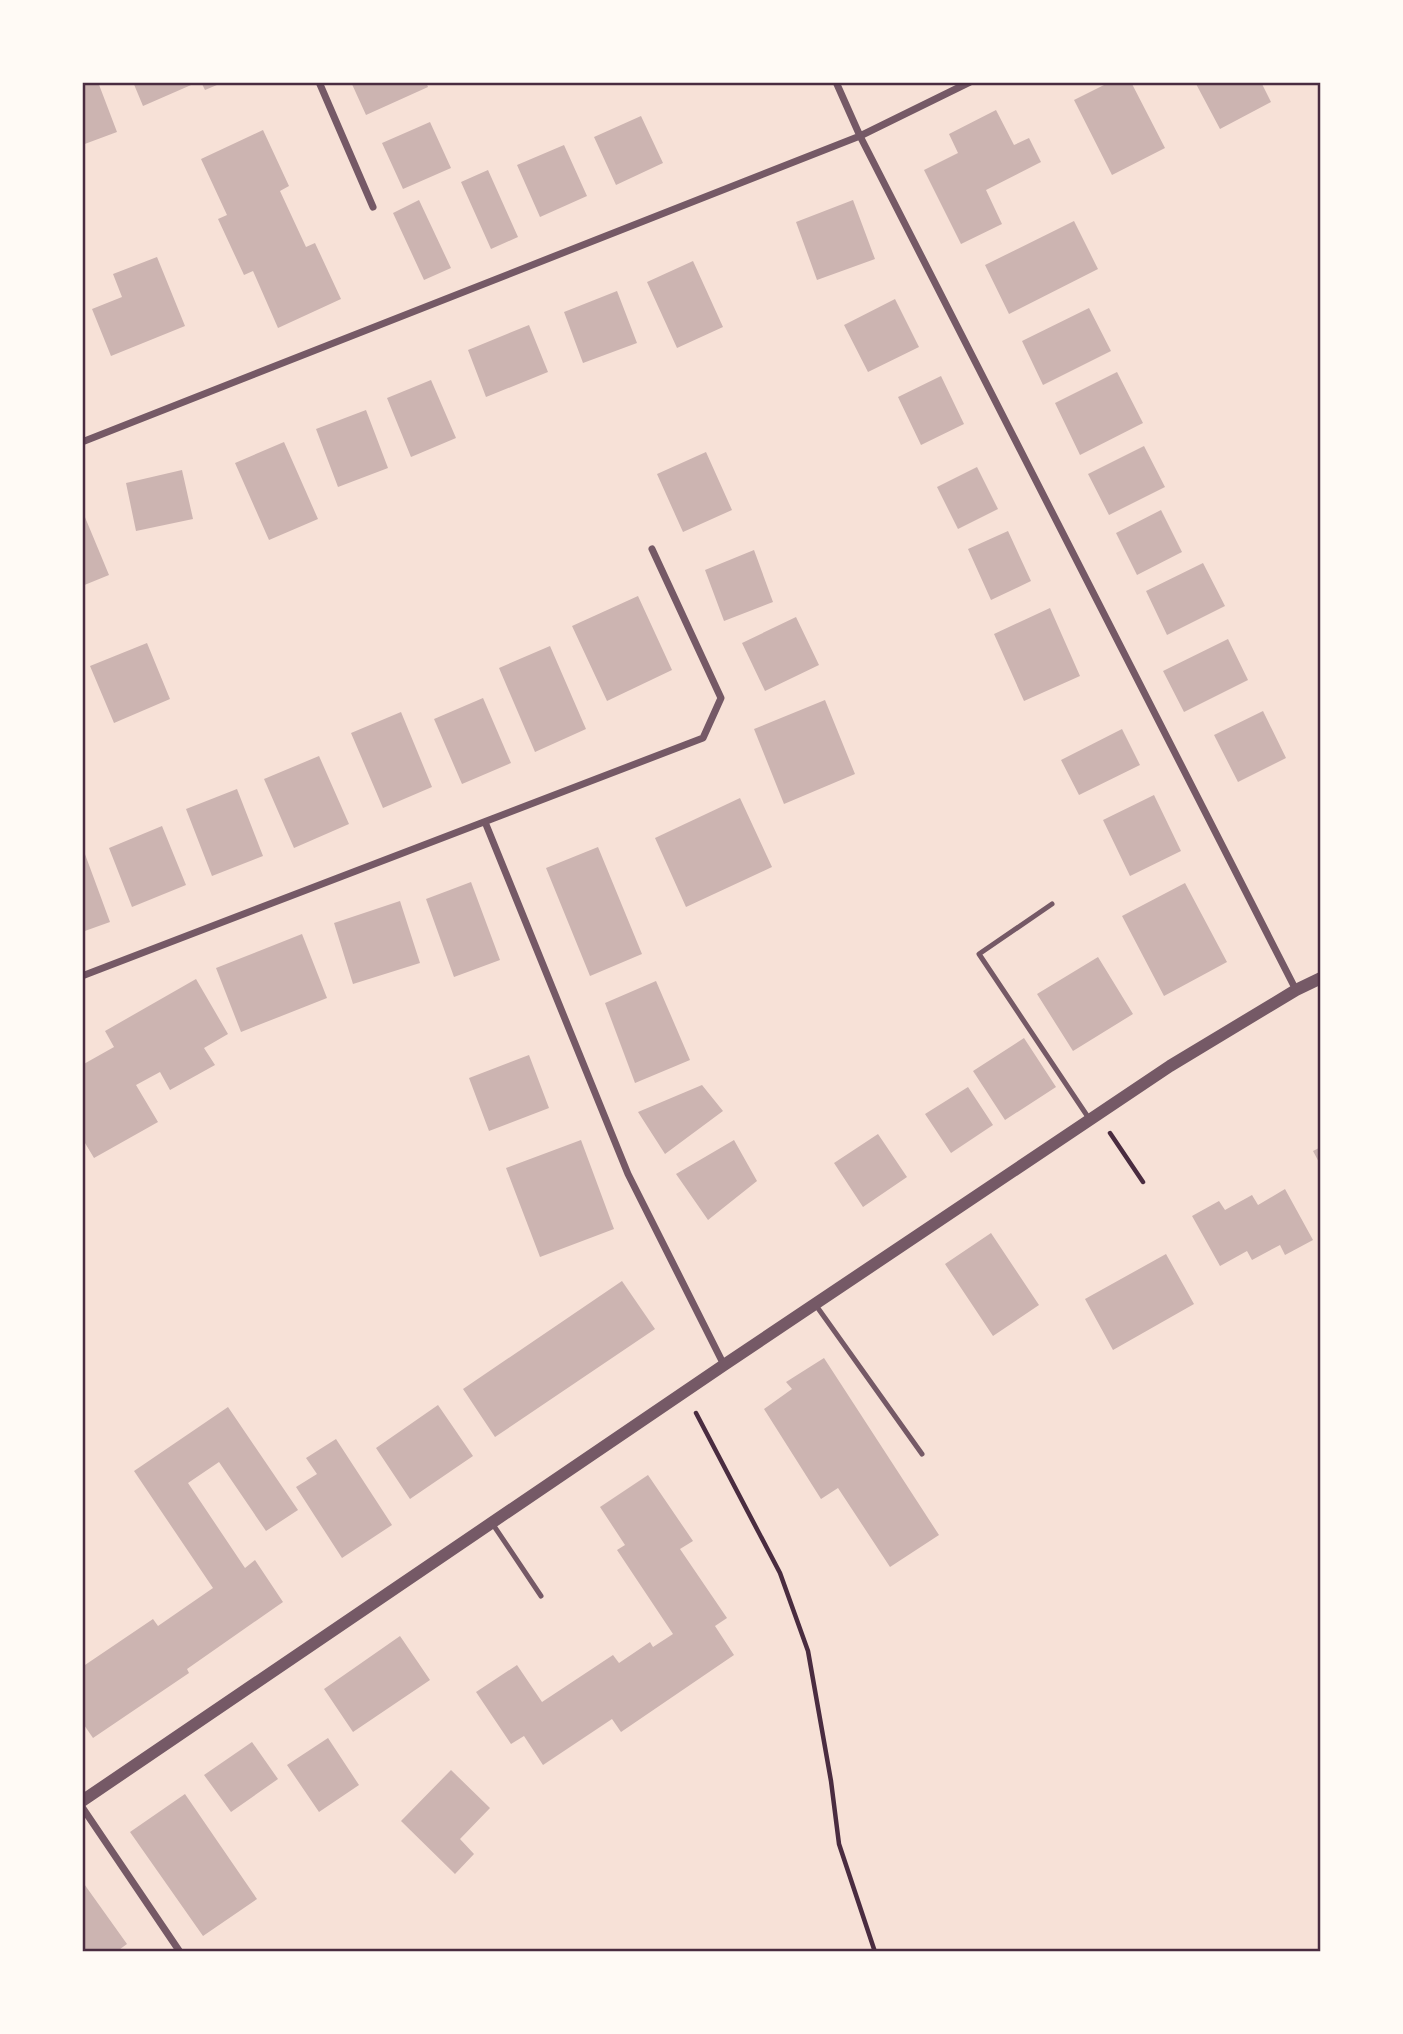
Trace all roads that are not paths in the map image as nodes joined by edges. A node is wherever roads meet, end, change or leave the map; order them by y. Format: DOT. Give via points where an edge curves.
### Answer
graph roads {
  1 [pos="319,82"];
  2 [pos="836,82"];
  3 [pos="970,82"];
  4 [pos="860,136"];
  5 [pos="373,207"];
  6 [pos="82,442"];
  7 [pos="652,549"];
  8 [pos="485,822"];
  9 [pos="1052,904"];
  10 [pos="82,976"];
  11 [pos="1321,978"];
  12 [pos="1296,990"];
  13 [pos="1090,1120"];
  14 [pos="815,1304"];
  15 [pos="724,1365"];
  16 [pos="922,1454"];
  17 [pos="492,1523"];
  18 [pos="541,1596"];
  19 [pos="82,1801"];
  20 [pos="82,1807"];
  21 [pos="180,1952"];
  1 -- 5 [label="street"];
  2 -- 4 [label="street"];
  3 -- 4 [label="street"];
  4 -- 6 [label="street"];
  4 -- 12 [label="street"];
  7 -- 8 [label="street" via="720,698 703,738"];
  8 -- 10 [label="street"];
  8 -- 15 [label="street" via="628,1174"];
  9 -- 13 [label="lane" via="979,954"];
  11 -- 12 [label="street"];
  12 -- 13 [label="street"];
  13 -- 14 [label="street"];
  14 -- 15 [label="street"];
  14 -- 16 [label="lane"];
  15 -- 17 [label="street"];
  17 -- 18 [label="lane"];
  17 -- 19 [label="street"];
  20 -- 21 [label="street"];
}
